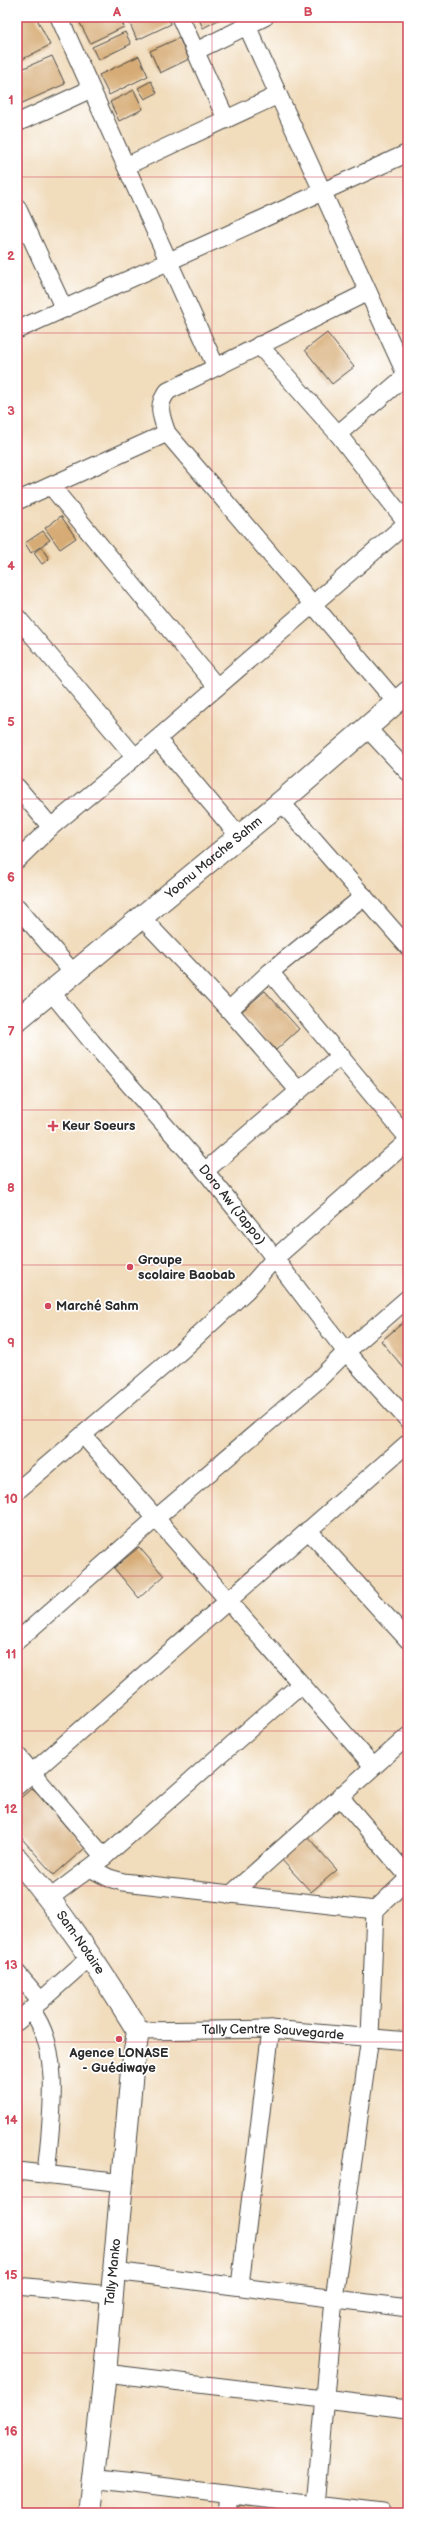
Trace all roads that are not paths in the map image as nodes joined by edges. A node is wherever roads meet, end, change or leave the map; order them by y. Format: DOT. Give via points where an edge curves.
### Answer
graph roads {
  1 [pos="59,17"];
  2 [pos="180,17"];
  3 [pos="265,17"];
  4 [pos="246,26"];
  5 [pos="196,51"];
  6 [pos="91,89"];
  7 [pos="278,95"];
  8 [pos="226,119"];
  9 [pos="17,123"];
  10 [pos="408,153"];
  11 [pos="126,166"];
  12 [pos="322,192"];
  13 [pos="18,211"];
  14 [pos="169,261"];
  15 [pos="368,292"];
  16 [pos="64,309"];
  17 [pos="17,330"];
  18 [pos="259,345"];
  19 [pos="216,367"];
  20 [pos="407,374"];
  21 [pos="167,433"];
  22 [pos="338,434"];
  23 [pos="50,486"];
  24 [pos="17,501"];
  25 [pos="407,523"];
  26 [pos="313,606"];
  27 [pos="17,617"];
  28 [pos="217,687"];
  29 [pos="402,697"];
  30 [pos="367,728"];
  31 [pos="157,739"];
  32 [pos="136,757"];
  33 [pos="408,772"];
  34 [pos="17,788"];
  35 [pos="281,802"];
  36 [pos="51,827"];
  37 [pos="238,836"];
  38 [pos="17,860"];
  39 [pos="364,896"];
  40 [pos="17,907"];
  41 [pos="142,918"];
  42 [pos="408,947"];
  43 [pos="270,972"];
  44 [pos="74,974"];
  45 [pos="52,993"];
  46 [pos="228,1010"];
  47 [pos="17,1020"];
  48 [pos="341,1055"];
  49 [pos="298,1090"];
  50 [pos="408,1138"];
  51 [pos="408,1141"];
  52 [pos="205,1171"];
  53 [pos="274,1259"];
  54 [pos="408,1298"];
  55 [pos="346,1352"];
  56 [pos="408,1420"];
  57 [pos="83,1435"];
  58 [pos="408,1444"];
  59 [pos="17,1490"];
  60 [pos="155,1519"];
  61 [pos="308,1530"];
  62 [pos="227,1600"];
  63 [pos="408,1640"];
  64 [pos="17,1641"];
  65 [pos="301,1684"];
  66 [pos="408,1736"];
  67 [pos="17,1755"];
  68 [pos="373,1766"];
  69 [pos="32,1772"];
  70 [pos="17,1786"];
  71 [pos="340,1796"];
  72 [pos="104,1857"];
  73 [pos="17,1859"];
  74 [pos="90,1868"];
  75 [pos="408,1876"];
  76 [pos="408,1879"];
  77 [pos="230,1895"];
  78 [pos="50,1898"];
  79 [pos="375,1910"];
  80 [pos="91,1956"];
  81 [pos="17,1973"];
  82 [pos="36,2006"];
  83 [pos="17,2022"];
  84 [pos="271,2029"];
  85 [pos="138,2031"];
  86 [pos="370,2037"];
  87 [pos="408,2041"];
  88 [pos="17,2171"];
  89 [pos="46,2175"];
  90 [pos="123,2183"];
  91 [pos="114,2271"];
  92 [pos="17,2286"];
  93 [pos="240,2286"];
  94 [pos="110,2295"];
  95 [pos="334,2300"];
  96 [pos="408,2308"];
  97 [pos="105,2373"];
  98 [pos="325,2398"];
  99 [pos="408,2409"];
  100 [pos="92,2478"];
  101 [pos="229,2495"];
  102 [pos="315,2505"];
  103 [pos="88,2513"];
  104 [pos="227,2513"];
  105 [pos="382,2513"];
  1 -- 6 [label="street"];
  2 -- 5 [label="street"];
  3 -- 4 [label="street"];
  4 -- 5 [label="street"];
  4 -- 7 [label="street"];
  5 -- 8 [label="street"];
  6 -- 9 [label="street"];
  6 -- 11 [label="street"];
  7 -- 8 [label="street"];
  7 -- 12 [label="street"];
  8 -- 11 [label="street"];
  10 -- 12 [label="street"];
  11 -- 14 [label="street"];
  12 -- 14 [label="street"];
  12 -- 15 [label="street"];
  13 -- 16 [label="street"];
  14 -- 16 [label="street"];
  14 -- 19 [label="street"];
  15 -- 18 [label="street"];
  15 -- 20 [label="street"];
  16 -- 17 [label="street"];
  18 -- 19 [label="street"];
  18 -- 22 [label="street"];
  19 -- 21 [label="street" via="168,390 162,398 160,414"];
  20 -- 22 [label="street"];
  21 -- 23 [label="street"];
  21 -- 26 [label="street"];
  22 -- 25 [label="street"];
  23 -- 24 [label="street"];
  23 -- 28 [label="street"];
  25 -- 26 [label="street"];
  26 -- 28 [label="street"];
  26 -- 29 [label="street"];
  27 -- 32 [label="street"];
  28 -- 31 [label="street"];
  29 -- 30 [label="street, Yoonu Marche Sahm"];
  30 -- 33 [label="street"];
  30 -- 35 [label="street, Yoonu Marche Sahm"];
  31 -- 32 [label="street"];
  31 -- 37 [label="street"];
  32 -- 36 [label="street"];
  34 -- 36 [label="street"];
  35 -- 37 [label="street, Yoonu Marche Sahm"];
  35 -- 39 [label="street"];
  36 -- 38 [label="street"];
  37 -- 41 [label="street, Yoonu Marche Sahm"];
  39 -- 42 [label="street"];
  39 -- 43 [label="street"];
  40 -- 44 [label="street"];
  41 -- 44 [label="street, Yoonu Marche Sahm"];
  41 -- 46 [label="street"];
  43 -- 46 [label="street"];
  43 -- 48 [label="street"];
  44 -- 45 [label="street, Yoonu Marche Sahm"];
  45 -- 47 [label="street, Yoonu Marche Sahm"];
  45 -- 52 [label="street, Doro Aw (Jappo)"];
  46 -- 49 [label="street"];
  48 -- 49 [label="street"];
  48 -- 50 [label="street"];
  49 -- 52 [label="street"];
  51 -- 53 [label="street"];
  52 -- 53 [label="street, Doro Aw (Jappo)"];
  53 -- 55 [label="street, Doro Aw (Jappo)"];
  53 -- 57 [label="street" via="247,1290 181,1351"];
  54 -- 55 [label="street"];
  55 -- 56 [label="street, Doro Aw (Jappo)"];
  55 -- 60 [label="street" via="316,1382"];
  57 -- 59 [label="street"];
  57 -- 60 [label="street"];
  58 -- 61 [label="street"];
  60 -- 62 [label="street"];
  60 -- 64 [label="street"];
  61 -- 62 [label="street"];
  61 -- 63 [label="street"];
  62 -- 65 [label="street"];
  62 -- 69 [label="street"];
  65 -- 68 [label="street"];
  65 -- 72 [label="street"];
  66 -- 68 [label="street"];
  67 -- 69 [label="street"];
  68 -- 71 [label="street"];
  69 -- 70 [label="street"];
  69 -- 72 [label="street"];
  71 -- 75 [label="street"];
  71 -- 77 [label="street"];
  72 -- 74 [label="street"];
  73 -- 78 [label="street, Sam-Notaire"];
  74 -- 77 [label="street" via="123,1882"];
  74 -- 78 [label="street"];
  76 -- 79 [label="street"];
  77 -- 79 [label="street"];
  78 -- 80 [label="street, Sam-Notaire"];
  79 -- 86 [label="street"];
  80 -- 82 [label="street"];
  80 -- 85 [label="street, Sam-Notaire"];
  81 -- 82 [label="street"];
  82 -- 83 [label="street"];
  82 -- 89 [label="street" via="37,2017 45,2038 52,2086"];
  84 -- 85 [label="street, Tally Centre Sauvegarde"];
  84 -- 86 [label="street, Tally Centre Sauvegarde"];
  84 -- 93 [label="street"];
  85 -- 90 [label="street, Tally Manko" via="132,2070"];
  86 -- 87 [label="street, Tally Centre Sauvegarde"];
  86 -- 95 [label="street"];
  88 -- 89 [label="street"];
  89 -- 90 [label="street"];
  90 -- 91 [label="street, Tally Manko"];
  91 -- 93 [label="street"];
  91 -- 94 [label="street, Tally Manko"];
  92 -- 94 [label="street"];
  93 -- 95 [label="street"];
  94 -- 97 [label="street, Tally Manko"];
  95 -- 96 [label="street"];
  95 -- 98 [label="street"];
  97 -- 98 [label="street"];
  97 -- 100 [label="street, Tally Manko"];
  98 -- 99 [label="street"];
  98 -- 102 [label="street"];
  100 -- 101 [label="street"];
  100 -- 103 [label="street, Tally Manko"];
  101 -- 102 [label="street"];
  101 -- 104 [label="street"];
  102 -- 105 [label="street"];
}
